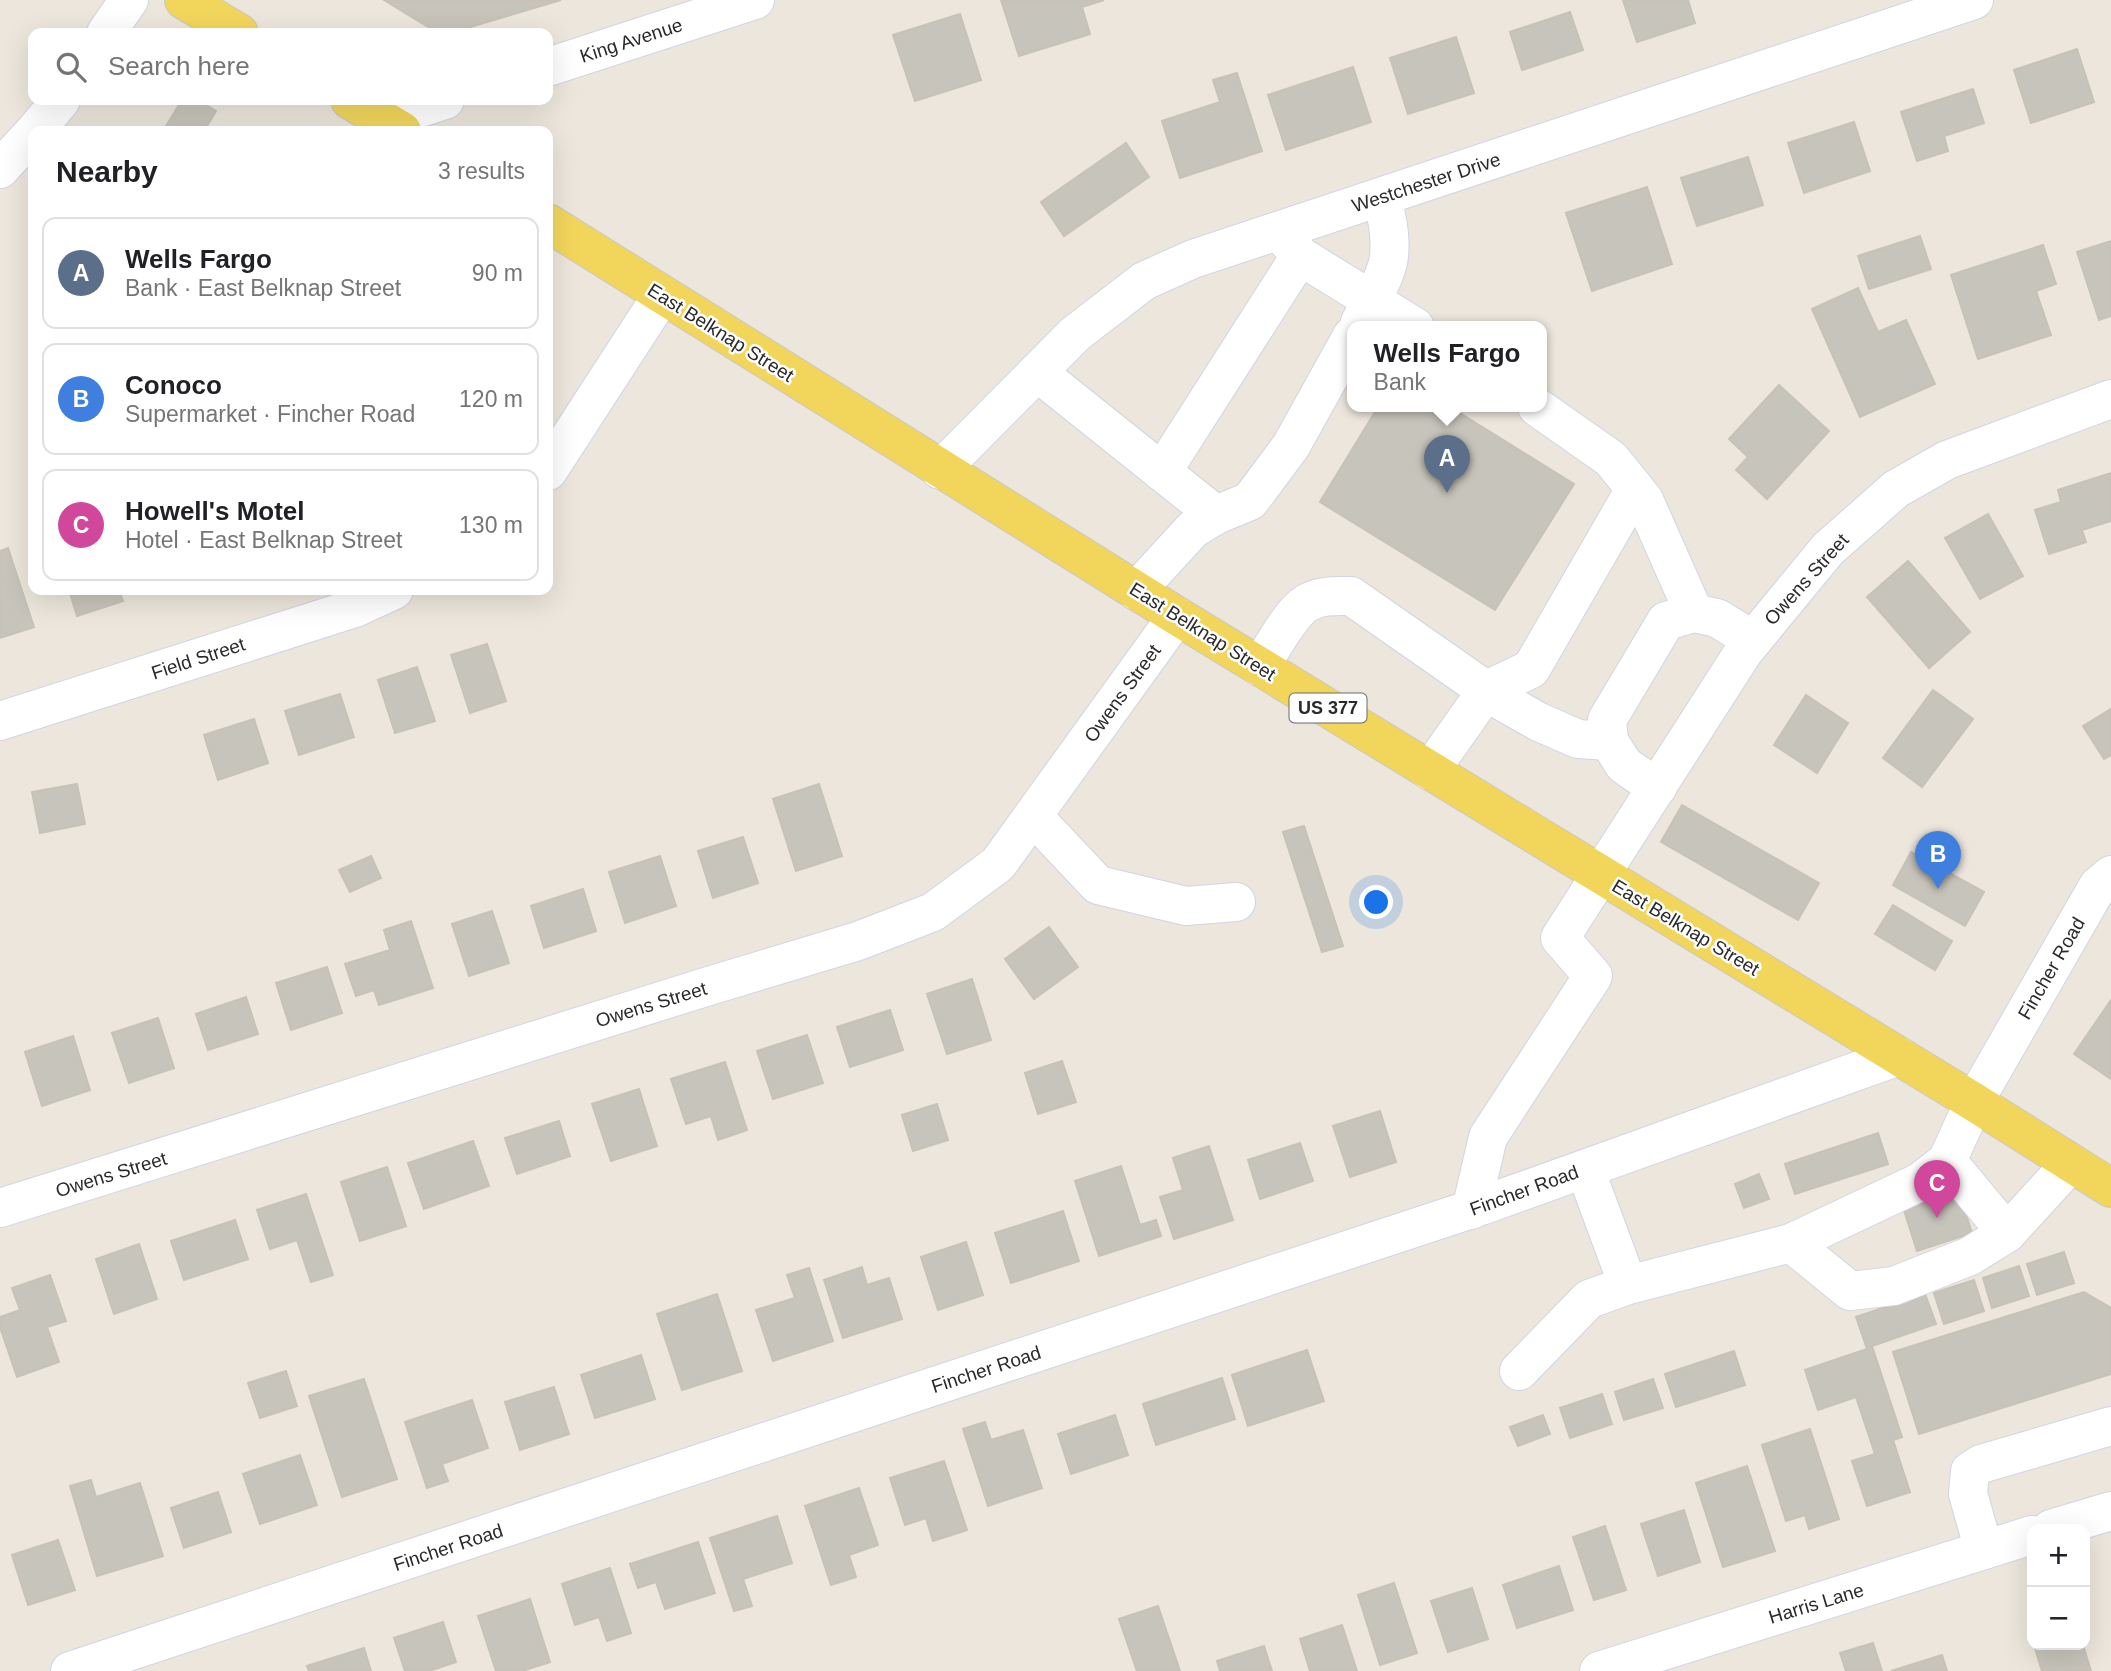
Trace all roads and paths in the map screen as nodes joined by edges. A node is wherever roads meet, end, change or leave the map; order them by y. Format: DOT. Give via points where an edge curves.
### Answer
graph roads {
  1 [pos="129,0"];
  2 [pos="184,0"];
  3 [pos="755,0"];
  4 [pos="1974,0"];
  5 [pos="109,28"];
  6 [pos="231,28"];
  7 [pos="553,65"];
  8 [pos="57,105"];
  9 [pos="359,105"];
  10 [pos="435,105"];
  11 [pos="393,125"];
  12 [pos="39,126"];
  13 [pos="28,139"];
  14 [pos="0,169"];
  15 [pos="1381,197"];
  16 [pos="553,226"];
  17 [pos="1289,243"];
  18 [pos="662,295"];
  19 [pos="1365,313"];
  20 [pos="1394,321"];
  21 [pos="1347,346"];
  22 [pos="1037,372"];
  23 [pos="2111,399"];
  24 [pos="1544,412"];
  25 [pos="553,463"];
  26 [pos="940,470"];
  27 [pos="1162,472"];
  28 [pos="1635,489"];
  29 [pos="1216,515"];
  30 [pos="1136,591"];
  31 [pos="383,595"];
  32 [pos="1693,613"];
  33 [pos="1177,616"];
  34 [pos="1753,640"];
  35 [pos="1260,667"];
  36 [pos="1487,690"];
  37 [pos="0,721"];
  38 [pos="1609,741"];
  39 [pos="1430,771"];
  40 [pos="1657,788"];
  41 [pos="1033,816"];
  42 [pos="2111,875"];
  43 [pos="1601,876"];
  44 [pos="1236,902"];
  45 [pos="1899,1056"];
  46 [pos="1974,1102"];
  47 [pos="1947,1161"];
  48 [pos="2070,1164"];
  49 [pos="1585,1169"];
  50 [pos="2111,1188"];
  51 [pos="0,1209"];
  52 [pos="1471,1210"];
  53 [pos="2007,1233"];
  54 [pos="1791,1243"];
  55 [pos="1628,1285"];
  56 [pos="1519,1371"];
  57 [pos="2111,1426"];
  58 [pos="2111,1511"];
  59 [pos="2068,1524"];
  60 [pos="2027,1537"];
  61 [pos="1984,1550"];
  62 [pos="70,1671"];
  63 [pos="1599,1671"];
  1 -- 5 [label="street"];
  2 -- 6 [label="main road"];
  3 -- 7 [label="street, King Avenue"];
  4 -- 15 [label="street, Westchester Drive"];
  8 -- 12 [label="street"];
  9 -- 11 [label="main road"];
  10 -- 11 [label="street"];
  13 -- 14 [label="street"];
  15 -- 17 [label="street, Westchester Drive"];
  15 -- 19 [label="street" via="1387,214 1389,258"];
  16 -- 18 [label="main road, East Belknap Street / US 377"];
  17 -- 19 [label="street"];
  17 -- 22 [label="street, Westchester Drive" via="1193,259 1144,281 1075,334"];
  17 -- 27 [label="street"];
  18 -- 25 [label="street"];
  18 -- 26 [label="main road, East Belknap Street / US 377"];
  19 -- 20 [label="street"];
  21 -- 29 [label="street" via="1291,446 1250,501"];
  22 -- 26 [label="street, Westchester Drive"];
  22 -- 27 [label="street"];
  23 -- 34 [label="street, Owens Street" via="1947,460 1896,489 1828,549"];
  24 -- 28 [label="street" via="1611,459"];
  26 -- 30 [label="main road, East Belknap Street / US 377"];
  27 -- 29 [label="street"];
  28 -- 32 [label="street" via="1644,499"];
  28 -- 36 [label="street" via="1531,670"];
  29 -- 30 [label="street" via="1192,529"];
  30 -- 33 [label="main road, East Belknap Street / US 377"];
  31 -- 37 [label="street, Field Street" via="355,608"];
  32 -- 34 [label="street" via="1717,618"];
  32 -- 38 [label="street" via="1666,621 1607,720"];
  33 -- 35 [label="main road, East Belknap Street / US 377"];
  33 -- 41 [label="street, Owens Street"];
  34 -- 40 [label="street, Owens Street"];
  35 -- 36 [label="street" via="1306,603 1327,596 1351,596"];
  35 -- 39 [label="main road, East Belknap Street / US 377"];
  36 -- 38 [label="street" via="1539,722 1578,739"];
  36 -- 39 [label="street"];
  38 -- 40 [label="street" via="1624,765"];
  39 -- 43 [label="main road, East Belknap Street / US 377"];
  40 -- 43 [label="street, Owens Street"];
  41 -- 44 [label="street" via="1098,884 1186,906"];
  41 -- 51 [label="street, Owens Street" via="998,864 933,912 858,941"];
  42 -- 46 [label="street, Fincher Road" via="2098,886"];
  43 -- 45 [label="main road, East Belknap Street / US 377"];
  43 -- 52 [label="street, Owens Street" via="1560,938 1593,976 1488,1137"];
  45 -- 46 [label="main road, East Belknap Street / US 377"];
  45 -- 49 [label="street, Fincher Road"];
  46 -- 47 [label="street, Fincher Road"];
  46 -- 48 [label="main road, East Belknap Street / US 377"];
  47 -- 53 [label="street"];
  47 -- 54 [label="street" via="1920,1182"];
  48 -- 50 [label="main road, East Belknap Street / US 377"];
  48 -- 53 [label="street"];
  49 -- 52 [label="street, Fincher Road"];
  49 -- 55 [label="street"];
  52 -- 62 [label="street, Fincher Road"];
  53 -- 54 [label="street" via="1970,1256 1894,1286 1850,1291"];
  54 -- 55 [label="street"];
  55 -- 56 [label="street" via="1589,1299"];
  57 -- 61 [label="street" via="1970,1471 1968,1494"];
  58 -- 59 [label="street"];
  60 -- 61 [label="street, Harris Lane"];
  61 -- 63 [label="street, Harris Lane"];
}
